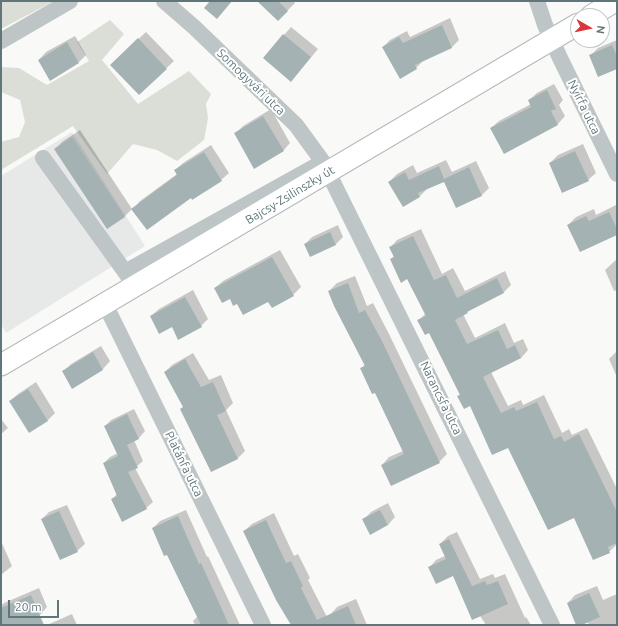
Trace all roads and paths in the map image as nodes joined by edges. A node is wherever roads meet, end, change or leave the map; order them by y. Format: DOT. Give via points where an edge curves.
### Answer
graph roads {
  1 [pos="70,1"];
  2 [pos="164,1"];
  3 [pos="537,1"];
  4 [pos="615,1"];
  5 [pos="603,8"];
  6 [pos="570,29"];
  7 [pos="552,40"];
  8 [pos="1,41"];
  9 [pos="42,158"];
  10 [pos="326,166"];
  11 [pos="617,174"];
  12 [pos="130,279"];
  13 [pos="105,304"];
  14 [pos="1,364"];
  15 [pos="263,625"];
  16 [pos="552,625"];
  1 -- 8 [label="street"];
  2 -- 10 [label="street, Somogyvári utca" via="296,125"];
  3 -- 7 [label="street, Nyírfa utca"];
  4 -- 5 [label="main road"];
  6 -- 7 [label="main road, Bajcsy-Zsilinszky út"];
  7 -- 10 [label="main road, Bajcsy-Zsilinszky út"];
  7 -- 11 [label="street, Nyírfa utca"];
  9 -- 12 [label="street"];
  10 -- 12 [label="main road, Bajcsy-Zsilinszky út"];
  10 -- 16 [label="street, Narancsfa utca"];
  12 -- 13 [label="main road, Bajcsy-Zsilinszky út"];
  13 -- 14 [label="main road, Bajcsy-Zsilinszky út"];
  13 -- 15 [label="street, Platánfa utca"];
}
